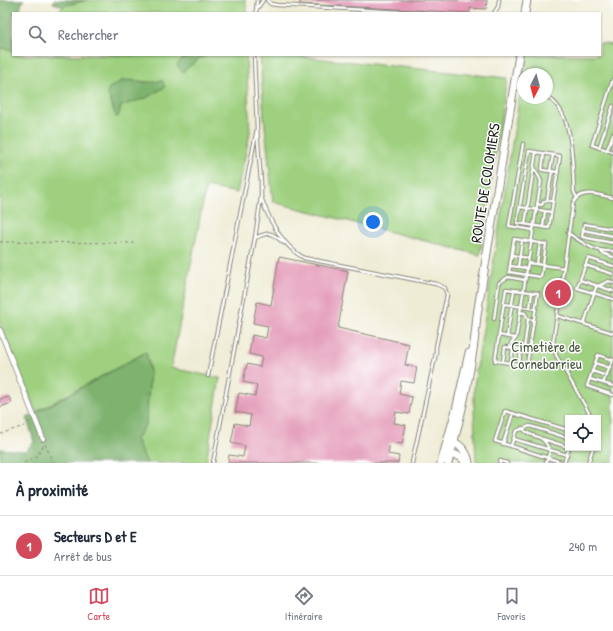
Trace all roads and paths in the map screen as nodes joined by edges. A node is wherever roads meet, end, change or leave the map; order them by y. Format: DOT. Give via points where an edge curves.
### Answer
graph roads {
  1 [pos="257,0"];
  2 [pos="263,0"];
  3 [pos="267,0"];
  4 [pos="499,0"];
  5 [pos="527,0"];
  6 [pos="257,9"];
  7 [pos="256,12"];
  8 [pos="402,12"];
  9 [pos="495,12"];
  10 [pos="525,12"];
  11 [pos="254,56"];
  12 [pos="518,56"];
  13 [pos="613,79"];
  14 [pos="553,101"];
  15 [pos="613,106"];
  16 [pos="257,129"];
  17 [pos="613,134"];
  18 [pos="523,144"];
  19 [pos="599,148"];
  20 [pos="607,150"];
  21 [pos="536,152"];
  22 [pos="613,152"];
  23 [pos="544,153"];
  24 [pos="553,155"];
  25 [pos="534,168"];
  26 [pos="542,170"];
  27 [pos="551,171"];
  28 [pos="558,172"];
  29 [pos="538,173"];
  30 [pos="532,178"];
  31 [pos="261,196"];
  32 [pos="577,198"];
  33 [pos="613,198"];
  34 [pos="547,200"];
  35 [pos="553,201"];
  36 [pos="537,204"];
  37 [pos="520,207"];
  38 [pos="528,208"];
  39 [pos="536,210"];
  40 [pos="545,211"];
  41 [pos="551,212"];
  42 [pos="525,224"];
  43 [pos="534,225"];
  44 [pos="543,227"];
  45 [pos="613,229"];
  46 [pos="533,230"];
  47 [pos="583,230"];
  48 [pos="568,233"];
  49 [pos="613,236"];
  50 [pos="255,238"];
  51 [pos="522,240"];
  52 [pos="0,242"];
  53 [pos="531,242"];
  54 [pos="134,243"];
  55 [pos="540,243"];
  56 [pos="613,243"];
  57 [pos="286,244"];
  58 [pos="601,251"];
  59 [pos="613,251"];
  60 [pos="512,255"];
  61 [pos="520,256"];
  62 [pos="613,257"];
  63 [pos="528,258"];
  64 [pos="528,263"];
  65 [pos="537,264"];
  66 [pos="543,265"];
  67 [pos="585,265"];
  68 [pos="510,266"];
  69 [pos="613,266"];
  70 [pos="518,267"];
  71 [pos="527,268"];
  72 [pos="564,268"];
  73 [pos="526,274"];
  74 [pos="613,274"];
  75 [pos="525,280"];
  76 [pos="580,280"];
  77 [pos="613,283"];
  78 [pos="598,286"];
  79 [pos="514,290"];
  80 [pos="523,291"];
  81 [pos="613,291"];
  82 [pos="532,292"];
  83 [pos="594,293"];
  84 [pos="613,300"];
  85 [pos="504,304"];
  86 [pos="512,305"];
  87 [pos="521,307"];
  88 [pos="530,308"];
  89 [pos="536,309"];
  90 [pos="520,312"];
  91 [pos="558,316"];
  92 [pos="494,319"];
  93 [pos="528,319"];
  94 [pos="534,320"];
  95 [pos="584,324"];
  96 [pos="0,330"];
  97 [pos="613,333"];
  98 [pos="499,335"];
  99 [pos="507,337"];
  100 [pos="516,338"];
  101 [pos="512,348"];
  102 [pos="522,349"];
  103 [pos="529,350"];
  104 [pos="613,360"];
  105 [pos="503,362"];
  106 [pos="511,363"];
  107 [pos="595,363"];
  108 [pos="519,364"];
  109 [pos="610,368"];
  110 [pos="592,371"];
  111 [pos="208,376"];
  112 [pos="607,376"];
  113 [pos="590,378"];
  114 [pos="603,383"];
  115 [pos="613,386"];
  116 [pos="613,395"];
  117 [pos="513,413"];
  118 [pos="590,415"];
  119 [pos="35,417"];
  120 [pos="522,428"];
  121 [pos="565,429"];
  122 [pos="0,434"];
  123 [pos="565,437"];
  124 [pos="514,439"];
  125 [pos="543,439"];
  126 [pos="44,441"];
  127 [pos="451,444"];
  128 [pos="503,444"];
  129 [pos="511,446"];
  130 [pos="565,447"];
  131 [pos="550,450"];
  132 [pos="568,451"];
  133 [pos="592,451"];
  134 [pos="450,453"];
  135 [pos="567,455"];
  136 [pos="548,458"];
  137 [pos="24,463"];
  138 [pos="53,463"];
  139 [pos="213,463"];
  140 [pos="412,463"];
  141 [pos="441,463"];
  142 [pos="448,463"];
  143 [pos="467,463"];
  144 [pos="500,463"];
  145 [pos="507,463"];
  146 [pos="546,463"];
  147 [pos="564,463"];
  148 [pos="588,463"];
  1 -- 6 [label="lane"];
  2 -- 6 [label="lane"];
  3 -- 8 [label="lane" via="277,5"];
  4 -- 9 [label="lane"];
  5 -- 10 [label="main road"];
  6 -- 7 [label="lane"];
  11 -- 16 [label="lane"];
  12 -- 127 [label="main road, ROUTE DE COLOMIERS" via="470,374 462,414"];
  13 -- 19 [label="lane" via="592,145"];
  14 -- 32 [label="lane" via="561,112 569,134 574,192"];
  15 -- 19 [label="lane"];
  16 -- 31 [label="lane"];
  16 -- 111 [label="lane"];
  17 -- 20 [label="lane"];
  18 -- 46 [label="lane" via="509,226"];
  19 -- 20 [label="lane"];
  20 -- 22 [label="lane"];
  21 -- 23 [label="lane"];
  21 -- 25 [label="lane"];
  21 -- 37 [label="lane" via="529,151"];
  23 -- 24 [label="lane"];
  23 -- 26 [label="lane"];
  24 -- 27 [label="lane"];
  24 -- 28 [label="lane" via="560,156"];
  25 -- 29 [label="lane"];
  25 -- 30 [label="lane"];
  26 -- 27 [label="lane"];
  26 -- 29 [label="lane"];
  27 -- 28 [label="lane"];
  27 -- 34 [label="lane"];
  28 -- 35 [label="lane"];
  29 -- 30 [label="lane"];
  29 -- 36 [label="lane" via="542,180"];
  30 -- 38 [label="lane"];
  31 -- 50 [label="lane"];
  31 -- 57 [label="lane" via="268,217"];
  32 -- 33 [label="lane" via="589,193"];
  32 -- 48 [label="lane" via="573,203"];
  34 -- 35 [label="lane"];
  34 -- 36 [label="lane" via="542,205"];
  35 -- 41 [label="lane"];
  36 -- 39 [label="lane"];
  37 -- 38 [label="lane"];
  37 -- 42 [label="lane" via="517,223"];
  38 -- 39 [label="lane"];
  38 -- 42 [label="lane"];
  39 -- 40 [label="lane"];
  39 -- 43 [label="lane"];
  40 -- 41 [label="lane"];
  40 -- 44 [label="lane"];
  41 -- 44 [label="lane" via="549,228"];
  42 -- 43 [label="lane"];
  43 -- 44 [label="lane"];
  43 -- 46 [label="lane"];
  45 -- 47 [label="lane" via="584,224"];
  46 -- 53 [label="lane"];
  47 -- 49 [label="lane"];
  47 -- 56 [label="lane" via="582,237"];
  48 -- 58 [label="lane" via="591,248"];
  48 -- 72 [label="lane"];
  50 -- 57 [label="lane" via="266,233 272,234"];
  50 -- 139 [label="lane"];
  51 -- 53 [label="lane"];
  51 -- 60 [label="lane" via="514,239"];
  51 -- 61 [label="lane"];
  52 -- 54 [label="path"];
  53 -- 55 [label="lane"];
  53 -- 63 [label="lane"];
  55 -- 65 [label="lane"];
  55 -- 66 [label="lane" via="546,244"];
  57 -- 140 [label="lane" via="304,258 436,284 445,288 447,295"];
  58 -- 59 [label="lane"];
  58 -- 62 [label="lane"];
  60 -- 61 [label="lane"];
  60 -- 68 [label="lane"];
  61 -- 63 [label="lane"];
  61 -- 70 [label="lane"];
  63 -- 64 [label="lane"];
  64 -- 65 [label="lane"];
  64 -- 71 [label="lane"];
  65 -- 66 [label="lane"];
  66 -- 72 [label="lane"];
  66 -- 73 [label="lane" via="541,277"];
  67 -- 69 [label="lane" via="588,258"];
  67 -- 74 [label="lane"];
  67 -- 76 [label="lane"];
  68 -- 70 [label="lane"];
  68 -- 73 [label="lane" via="509,272"];
  70 -- 71 [label="lane"];
  71 -- 73 [label="lane"];
  72 -- 91 [label="lane"];
  73 -- 75 [label="lane"];
  75 -- 80 [label="lane"];
  75 -- 92 [label="lane" via="508,277 499,283"];
  76 -- 78 [label="lane"];
  76 -- 83 [label="lane" via="577,288"];
  77 -- 78 [label="lane"];
  78 -- 81 [label="lane"];
  78 -- 83 [label="lane"];
  79 -- 80 [label="lane"];
  79 -- 85 [label="lane" via="506,289"];
  79 -- 86 [label="lane"];
  80 -- 82 [label="lane"];
  80 -- 87 [label="lane"];
  82 -- 88 [label="lane"];
  82 -- 89 [label="lane" via="538,293"];
  83 -- 84 [label="lane"];
  83 -- 95 [label="lane"];
  85 -- 86 [label="lane"];
  85 -- 98 [label="lane"];
  86 -- 87 [label="lane"];
  86 -- 99 [label="lane"];
  87 -- 88 [label="lane"];
  87 -- 90 [label="lane"];
  88 -- 89 [label="lane"];
  89 -- 94 [label="lane"];
  90 -- 93 [label="lane" via="525,313"];
  90 -- 100 [label="lane"];
  91 -- 95 [label="lane"];
  91 -- 118 [label="lane" via="554,343 556,355"];
  93 -- 94 [label="lane"];
  93 -- 102 [label="lane"];
  94 -- 103 [label="lane"];
  95 -- 97 [label="lane"];
  96 -- 119 [label="street"];
  98 -- 99 [label="lane"];
  98 -- 105 [label="lane" via="495,361"];
  99 -- 100 [label="lane"];
  100 -- 101 [label="lane" via="511,343"];
  101 -- 102 [label="lane"];
  101 -- 105 [label="lane" via="505,347"];
  101 -- 106 [label="lane"];
  102 -- 103 [label="lane"];
  102 -- 108 [label="lane"];
  103 -- 108 [label="lane" via="527,365"];
  104 -- 107 [label="lane" via="598,355"];
  104 -- 109 [label="lane"];
  105 -- 106 [label="lane"];
  106 -- 108 [label="lane"];
  107 -- 109 [label="lane"];
  107 -- 110 [label="lane"];
  109 -- 112 [label="lane"];
  110 -- 112 [label="lane"];
  110 -- 113 [label="lane"];
  112 -- 114 [label="lane"];
  113 -- 114 [label="lane"];
  113 -- 116 [label="lane" via="587,386"];
  114 -- 115 [label="lane"];
  117 -- 121 [label="lane"];
  117 -- 128 [label="lane"];
  117 -- 128 [label="lane" via="506,411 496,441"];
  119 -- 122 [label="path" via="24,426"];
  119 -- 126 [label="street"];
  120 -- 123 [label="lane" via="530,426"];
  120 -- 124 [label="lane" via="516,431"];
  120 -- 125 [label="lane" via="527,434"];
  124 -- 129 [label="lane"];
  124 -- 131 [label="lane"];
  125 -- 130 [label="lane"];
  125 -- 131 [label="lane"];
  126 -- 137 [label="path" via="37,456"];
  126 -- 138 [label="path"];
  127 -- 134 [label="main road"];
  127 -- 141 [label="main road, ROUTE DE COLOMIERS"];
  127 -- 143 [label="main road" via="460,446 466,452"];
  128 -- 129 [label="lane"];
  129 -- 136 [label="lane"];
  131 -- 135 [label="lane"];
  131 -- 136 [label="lane"];
  132 -- 135 [label="lane"];
  133 -- 148 [label="lane"];
  134 -- 142 [label="main road"];
  134 -- 143 [label="main road"];
  135 -- 147 [label="lane"];
  136 -- 146 [label="lane"];
  136 -- 147 [label="lane"];
  144 -- 145 [label="lane"];
}
